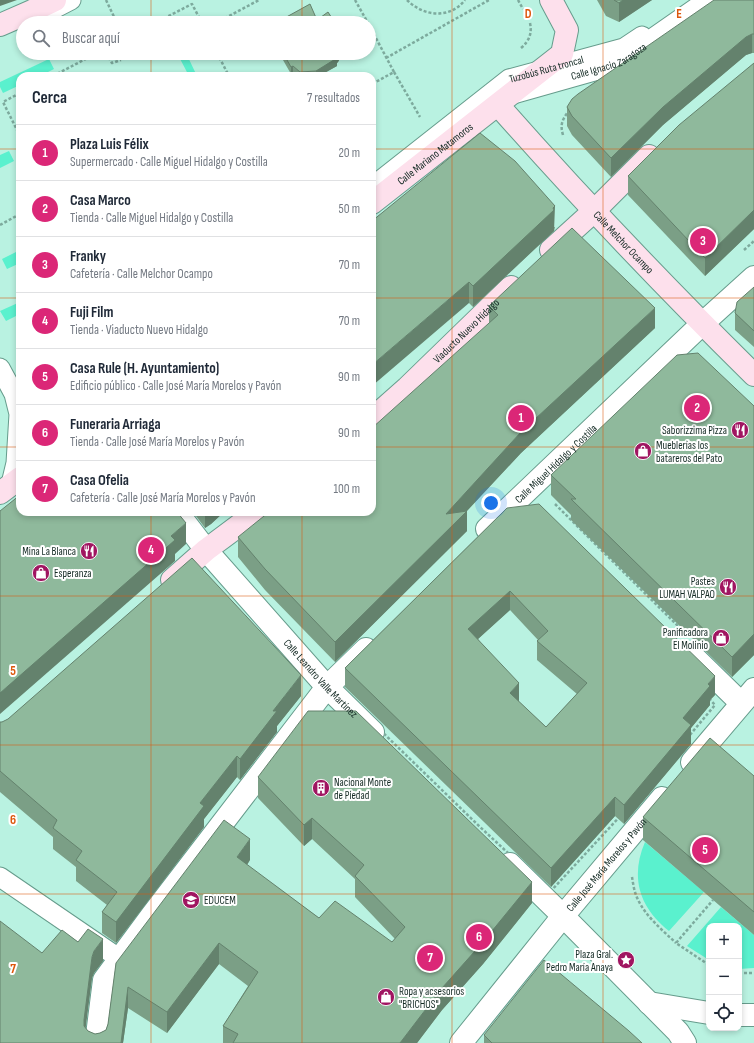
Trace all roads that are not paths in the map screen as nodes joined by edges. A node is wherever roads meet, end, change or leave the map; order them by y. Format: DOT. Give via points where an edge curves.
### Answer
graph roads {
  1 [pos="54,0"];
  2 [pos="71,0"];
  3 [pos="551,0"];
  4 [pos="693,0"];
  5 [pos="710,0"];
  6 [pos="21,16"];
  7 [pos="40,16"];
  8 [pos="16,18"];
  9 [pos="0,25"];
  10 [pos="16,27"];
  11 [pos="0,34"];
  12 [pos="542,70"];
  13 [pos="515,92"];
  14 [pos="498,105"];
  15 [pos="665,140"];
  16 [pos="376,184"];
  17 [pos="376,200"];
  18 [pos="594,211"];
  19 [pos="754,277"];
  20 [pos="702,324"];
  21 [pos="0,368"];
  22 [pos="754,375"];
  23 [pos="16,402"];
  24 [pos="376,415"];
  25 [pos="16,437"];
  26 [pos="11,476"];
  27 [pos="525,492"];
  28 [pos="546,504"];
  29 [pos="180,516"];
  30 [pos="252,516"];
  31 [pos="474,542"];
  32 [pos="206,550"];
  33 [pos="156,594"];
  34 [pos="378,637"];
  35 [pos="682,637"];
  36 [pos="327,687"];
  37 [pos="748,696"];
  38 [pos="389,747"];
  39 [pos="496,850"];
  40 [pos="0,877"];
  41 [pos="563,916"];
  42 [pos="120,959"];
  43 [pos="649,1003"];
  44 [pos="706,1012"];
  45 [pos="742,1015"];
  46 [pos="754,1015"];
  47 [pos="96,1043"];
  48 [pos="461,1043"];
  49 [pos="685,1043"];
  1 -- 6 [label="street"];
  2 -- 7 [label="lane"];
  3 -- 12 [label="street" via="567,30 562,54"];
  4 -- 12 [label="lane, Tuzobús Ruta troncal" via="624,48"];
  5 -- 13 [label="street, Calle Ignacio Zaragoza" via="621,62"];
  8 -- 9 [label="street"];
  10 -- 11 [label="lane"];
  12 -- 13 [label="street"];
  12 -- 16 [label="lane, Tuzobús Ruta troncal" via="509,79"];
  13 -- 14 [label="street, Calle Ignacio Zaragoza"];
  14 -- 17 [label="street, Calle Mariano Matamoros"];
  14 -- 18 [label="street, Calle Melchor Ocampo"];
  15 -- 18 [label="street, Viaducto Nuevo Hidalgo"];
  18 -- 20 [label="street, Calle Melchor Ocampo"];
  18 -- 24 [label="street, Viaducto Nuevo Hidalgo"];
  19 -- 20 [label="street, Calle Miguel Hidalgo y Costilla"];
  20 -- 22 [label="street, Calle Melchor Ocampo"];
  20 -- 27 [label="street, Calle Miguel Hidalgo y Costilla"];
  21 -- 23 [label="lane"];
  25 -- 26 [label="lane"];
  27 -- 28 [label="street"];
  27 -- 31 [label="street, Calle Miguel Hidalgo y Costilla"];
  29 -- 32 [label="street, Calle Leandro Valle Martínez"];
  30 -- 32 [label="street"];
  32 -- 33 [label="street"];
  32 -- 36 [label="street, Calle Leandro Valle Martínez"];
  34 -- 36 [label="street"];
  35 -- 37 [label="street"];
  36 -- 38 [label="street, Calle Leandro Valle Martínez"];
  36 -- 42 [label="street"];
  37 -- 41 [label="street, Calle José María Morelos y Pavón"];
  39 -- 41 [label="street"];
  40 -- 42 [label="lane"];
  41 -- 43 [label="street"];
  41 -- 48 [label="street, Calle José María Morelos y Pavón"];
  42 -- 47 [label="street" via="104,980"];
  43 -- 44 [label="street"];
  43 -- 49 [label="street" via="678,1032"];
  45 -- 46 [label="street"];
}
